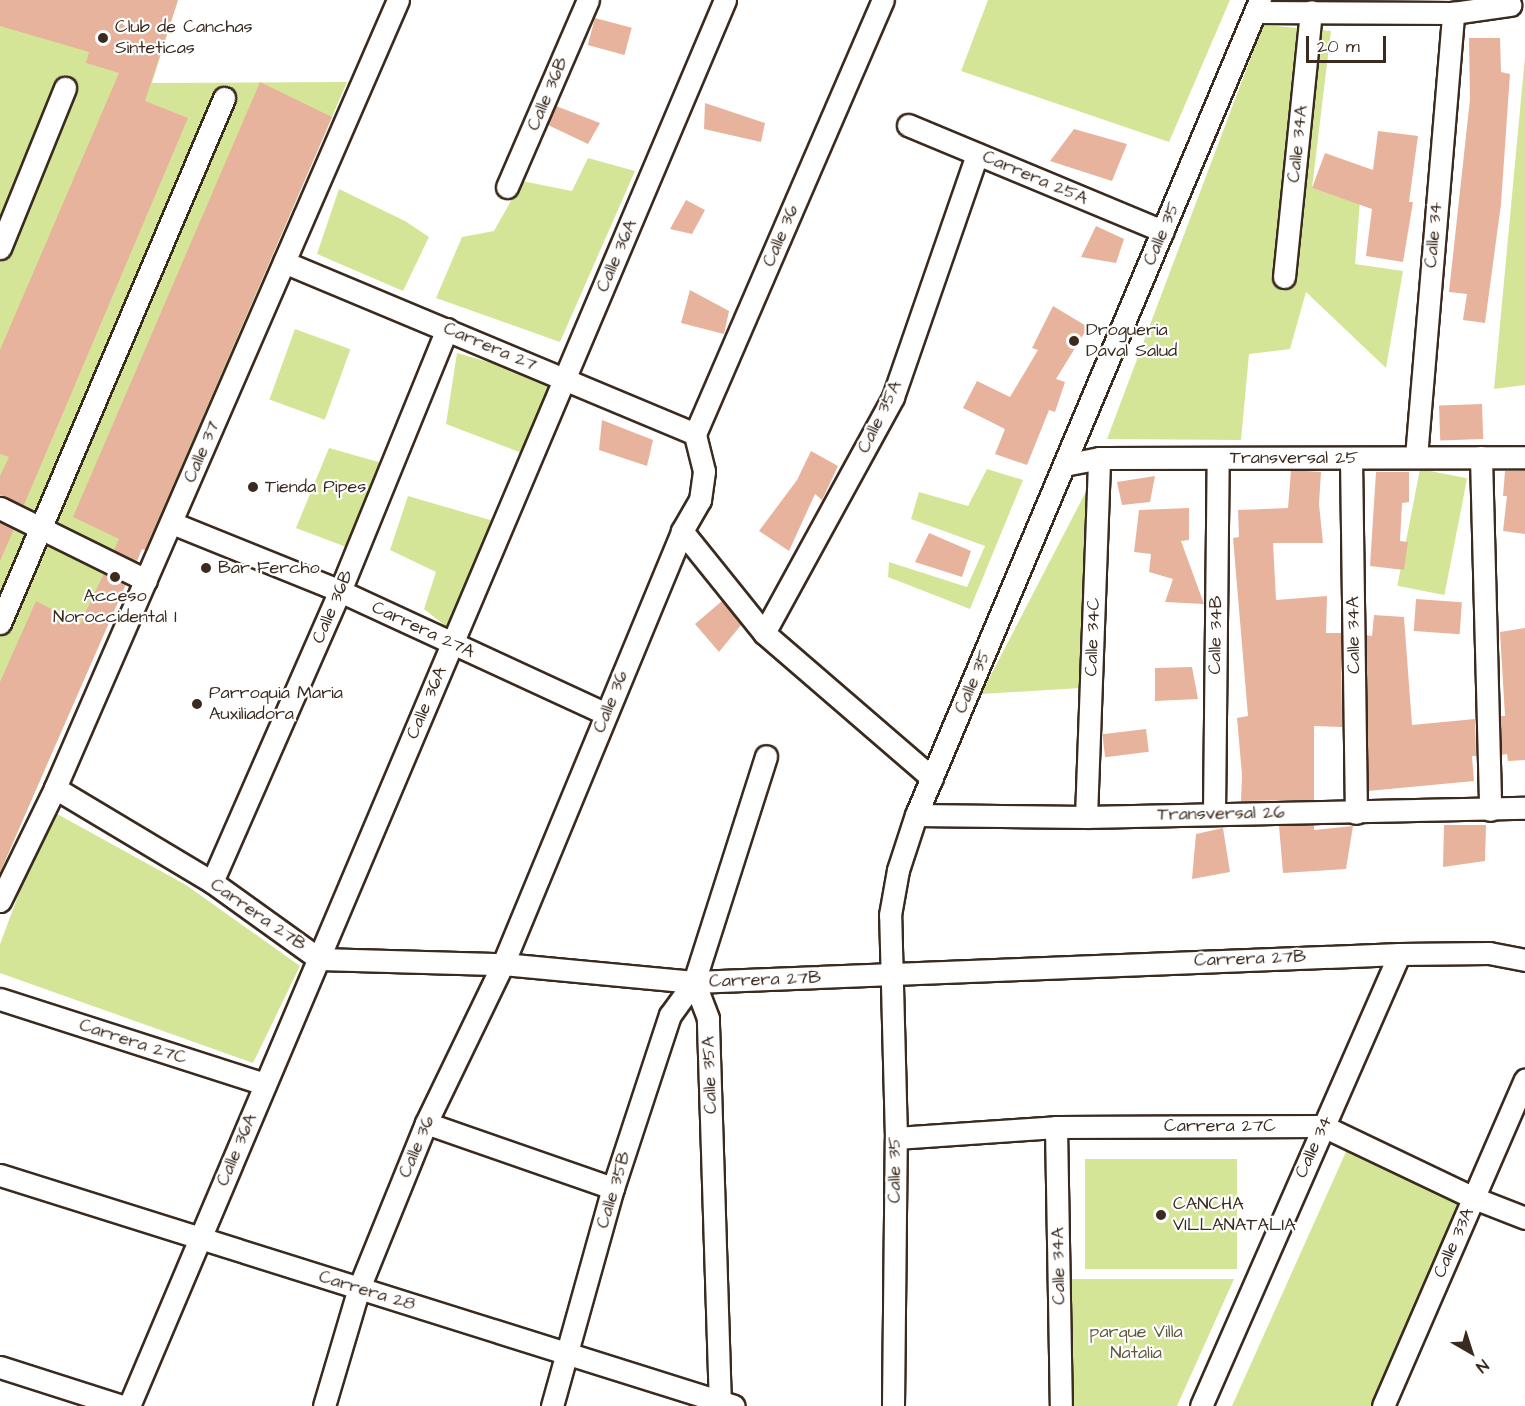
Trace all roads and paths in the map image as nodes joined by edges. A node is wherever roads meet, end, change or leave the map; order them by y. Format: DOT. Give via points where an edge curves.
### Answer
graph roads {
  1 [pos="398,0"];
  2 [pos="588,0"];
  3 [pos="725,0"];
  4 [pos="884,0"];
  5 [pos="1510,5"];
  6 [pos="1258,6"];
  7 [pos="1311,11"];
  8 [pos="1453,13"];
  9 [pos="65,88"];
  10 [pos="224,98"];
  11 [pos="908,125"];
  12 [pos="977,154"];
  13 [pos="507,187"];
  14 [pos="1163,231"];
  15 [pos="0,248"];
  16 [pos="284,262"];
  17 [pos="1284,277"];
  18 [pos="447,329"];
  19 [pos="565,378"];
  20 [pos="695,434"];
  21 [pos="1416,457"];
  22 [pos="1481,457"];
  23 [pos="1525,457"];
  24 [pos="1099,458"];
  25 [pos="1218,458"];
  26 [pos="1351,458"];
  27 [pos="1064,465"];
  28 [pos="0,508"];
  29 [pos="171,523"];
  30 [pos="41,530"];
  31 [pos="682,531"];
  32 [pos="146,580"];
  33 [pos="340,591"];
  34 [pos="0,623"];
  35 [pos="764,633"];
  36 [pos="452,644"];
  37 [pos="606,714"];
  38 [pos="766,756"];
  39 [pos="932,778"];
  40 [pos="55,788"];
  41 [pos="1525,808"];
  42 [pos="1490,810"];
  43 [pos="1214,813"];
  44 [pos="1356,813"];
  45 [pos="916,815"];
  46 [pos="1086,817"];
  47 [pos="212,882"];
  48 [pos="0,901"];
  49 [pos="1399,954"];
  50 [pos="319,959"];
  51 [pos="1525,960"];
  52 [pos="503,964"];
  53 [pos="891,975"];
  54 [pos="694,982"];
  55 [pos="0,999"];
  56 [pos="1525,1080"];
  57 [pos="265,1084"];
  58 [pos="426,1123"];
  59 [pos="1056,1126"];
  60 [pos="1323,1126"];
  61 [pos="896,1138"];
  62 [pos="0,1175"];
  63 [pos="613,1188"];
  64 [pos="1474,1198"];
  65 [pos="1525,1218"];
  66 [pos="200,1238"];
  67 [pos="359,1288"];
  68 [pos="568,1354"];
  69 [pos="0,1367"];
  70 [pos="725,1405"];
  71 [pos="122,1406"];
  72 [pos="129,1406"];
  73 [pos="324,1406"];
  74 [pos="552,1406"];
  75 [pos="893,1406"];
  76 [pos="1061,1406"];
  77 [pos="1201,1406"];
  78 [pos="1383,1406"];
  1 -- 16 [label="street, Calle 37"];
  2 -- 13 [label="street, Calle 36B"];
  3 -- 19 [label="street, Calle 36A"];
  4 -- 20 [label="street, Calle 36"];
  5 -- 8 [label="street"];
  6 -- 7 [label="street"];
  6 -- 14 [label="street, Calle 35"];
  7 -- 8 [label="street"];
  7 -- 17 [label="street, Calle 34A"];
  8 -- 21 [label="street, Calle 34"];
  9 -- 15 [label="street"];
  10 -- 30 [label="street"];
  11 -- 12 [label="street, Carrera 25A"];
  12 -- 14 [label="street, Carrera 25A"];
  12 -- 35 [label="street, Calle 35A" via="894,397"];
  14 -- 27 [label="street, Calle 35"];
  16 -- 18 [label="street, Carrera 27"];
  16 -- 29 [label="street, Calle 37"];
  18 -- 19 [label="street, Carrera 27"];
  18 -- 33 [label="street, Calle 36B"];
  19 -- 20 [label="street, Carrera 27"];
  19 -- 36 [label="street, Calle 36A"];
  20 -- 31 [label="street, Calle 36" via="704,471 700,500"];
  21 -- 22 [label="street, Transversal 25"];
  21 -- 26 [label="street, Transversal 25"];
  22 -- 23 [label="street, Transversal 25"];
  22 -- 42 [label="street"];
  24 -- 25 [label="street, Transversal 25"];
  24 -- 27 [label="street, Transversal 25"];
  24 -- 46 [label="street, Calle 34C"];
  25 -- 26 [label="street, Transversal 25"];
  25 -- 43 [label="street, Calle 34B"];
  26 -- 44 [label="street, Calle 34A"];
  27 -- 39 [label="street, Calle 35"];
  28 -- 30 [label="street"];
  29 -- 32 [label="street, Calle 37"];
  29 -- 33 [label="street, Carrera 27A"];
  30 -- 32 [label="street"];
  30 -- 34 [label="street"];
  31 -- 35 [label="street"];
  31 -- 37 [label="street, Calle 36"];
  32 -- 40 [label="street, Calle 37"];
  33 -- 36 [label="street, Carrera 27A"];
  33 -- 47 [label="street, Calle 36B"];
  35 -- 39 [label="street"];
  36 -- 37 [label="street, Carrera 27A"];
  36 -- 50 [label="street, Calle 36A"];
  37 -- 52 [label="street, Calle 36"];
  38 -- 54 [label="street"];
  39 -- 45 [label="street, Calle 35"];
  40 -- 47 [label="street, Carrera 27B"];
  40 -- 48 [label="street, Calle 37"];
  41 -- 42 [label="street, Transversal 26"];
  42 -- 44 [label="street, Transversal 26"];
  43 -- 44 [label="street, Transversal 26"];
  43 -- 46 [label="street, Transversal 26"];
  45 -- 46 [label="street, Transversal 26"];
  45 -- 53 [label="street, Calle 35" via="898,870 890,915"];
  47 -- 50 [label="street, Carrera 27B"];
  49 -- 51 [label="street, Carrera 27B" via="1489,953"];
  49 -- 53 [label="street, Carrera 27B"];
  49 -- 60 [label="street, Calle 34"];
  50 -- 52 [label="street, Carrera 27B"];
  50 -- 57 [label="street, Calle 36A"];
  52 -- 54 [label="street, Carrera 27B"];
  52 -- 58 [label="street, Calle 36"];
  53 -- 54 [label="street, Carrera 27B"];
  53 -- 61 [label="street, Calle 35"];
  54 -- 63 [label="street, Calle 35B" via="670,1015"];
  54 -- 70 [label="street, Calle 35A" via="708,1018"];
  55 -- 57 [label="street, Carrera 27C"];
  56 -- 64 [label="street, Calle 33A"];
  57 -- 66 [label="street, Calle 36A"];
  58 -- 63 [label="street"];
  58 -- 67 [label="street, Calle 36"];
  59 -- 60 [label="street, Carrera 27C"];
  59 -- 61 [label="street, Carrera 27C"];
  59 -- 76 [label="street, Calle 34A"];
  60 -- 64 [label="street, Carrera 27C"];
  60 -- 77 [label="street, Calle 34"];
  61 -- 75 [label="street, Calle 35"];
  62 -- 66 [label="street, Carrera 28"];
  63 -- 68 [label="street, Calle 35B"];
  64 -- 65 [label="street, Carrera 27C"];
  64 -- 78 [label="street, Calle 33A"];
  66 -- 67 [label="street, Carrera 28"];
  66 -- 72 [label="street, Calle 36A"];
  67 -- 68 [label="street, Carrera 28"];
  67 -- 73 [label="street, Calle 36"];
  68 -- 70 [label="street, Carrera 28"];
  68 -- 74 [label="street, Calle 35B"];
  69 -- 71 [label="street"];
}
